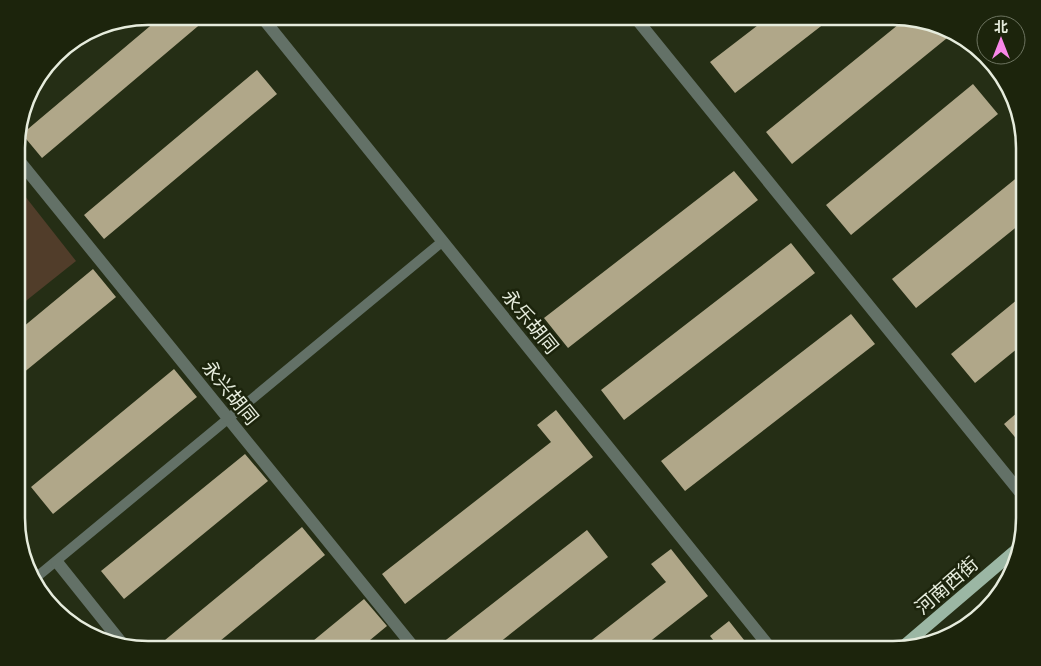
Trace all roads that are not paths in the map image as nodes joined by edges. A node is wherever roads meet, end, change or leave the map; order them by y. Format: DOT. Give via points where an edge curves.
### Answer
graph roads {
  1 [pos="268,25"];
  2 [pos="641,25"];
  3 [pos="25,168"];
  4 [pos="443,241"];
  5 [pos="229,419"];
  6 [pos="1016,488"];
  7 [pos="1010,555"];
  8 [pos="57,562"];
  9 [pos="40,575"];
  10 [pos="117,637"];
  11 [pos="912,640"];
  12 [pos="409,641"];
  13 [pos="765,641"];
  1 -- 4 [label="street, 永乐胡同"];
  2 -- 6 [label="street"];
  3 -- 5 [label="street, 永兴胡同"];
  4 -- 5 [label="lane"];
  4 -- 13 [label="street, 永乐胡同"];
  5 -- 8 [label="lane"];
  5 -- 12 [label="street, 永兴胡同"];
  7 -- 11 [label="main road, 河南西街"];
  8 -- 9 [label="lane"];
  8 -- 10 [label="street"];
}
